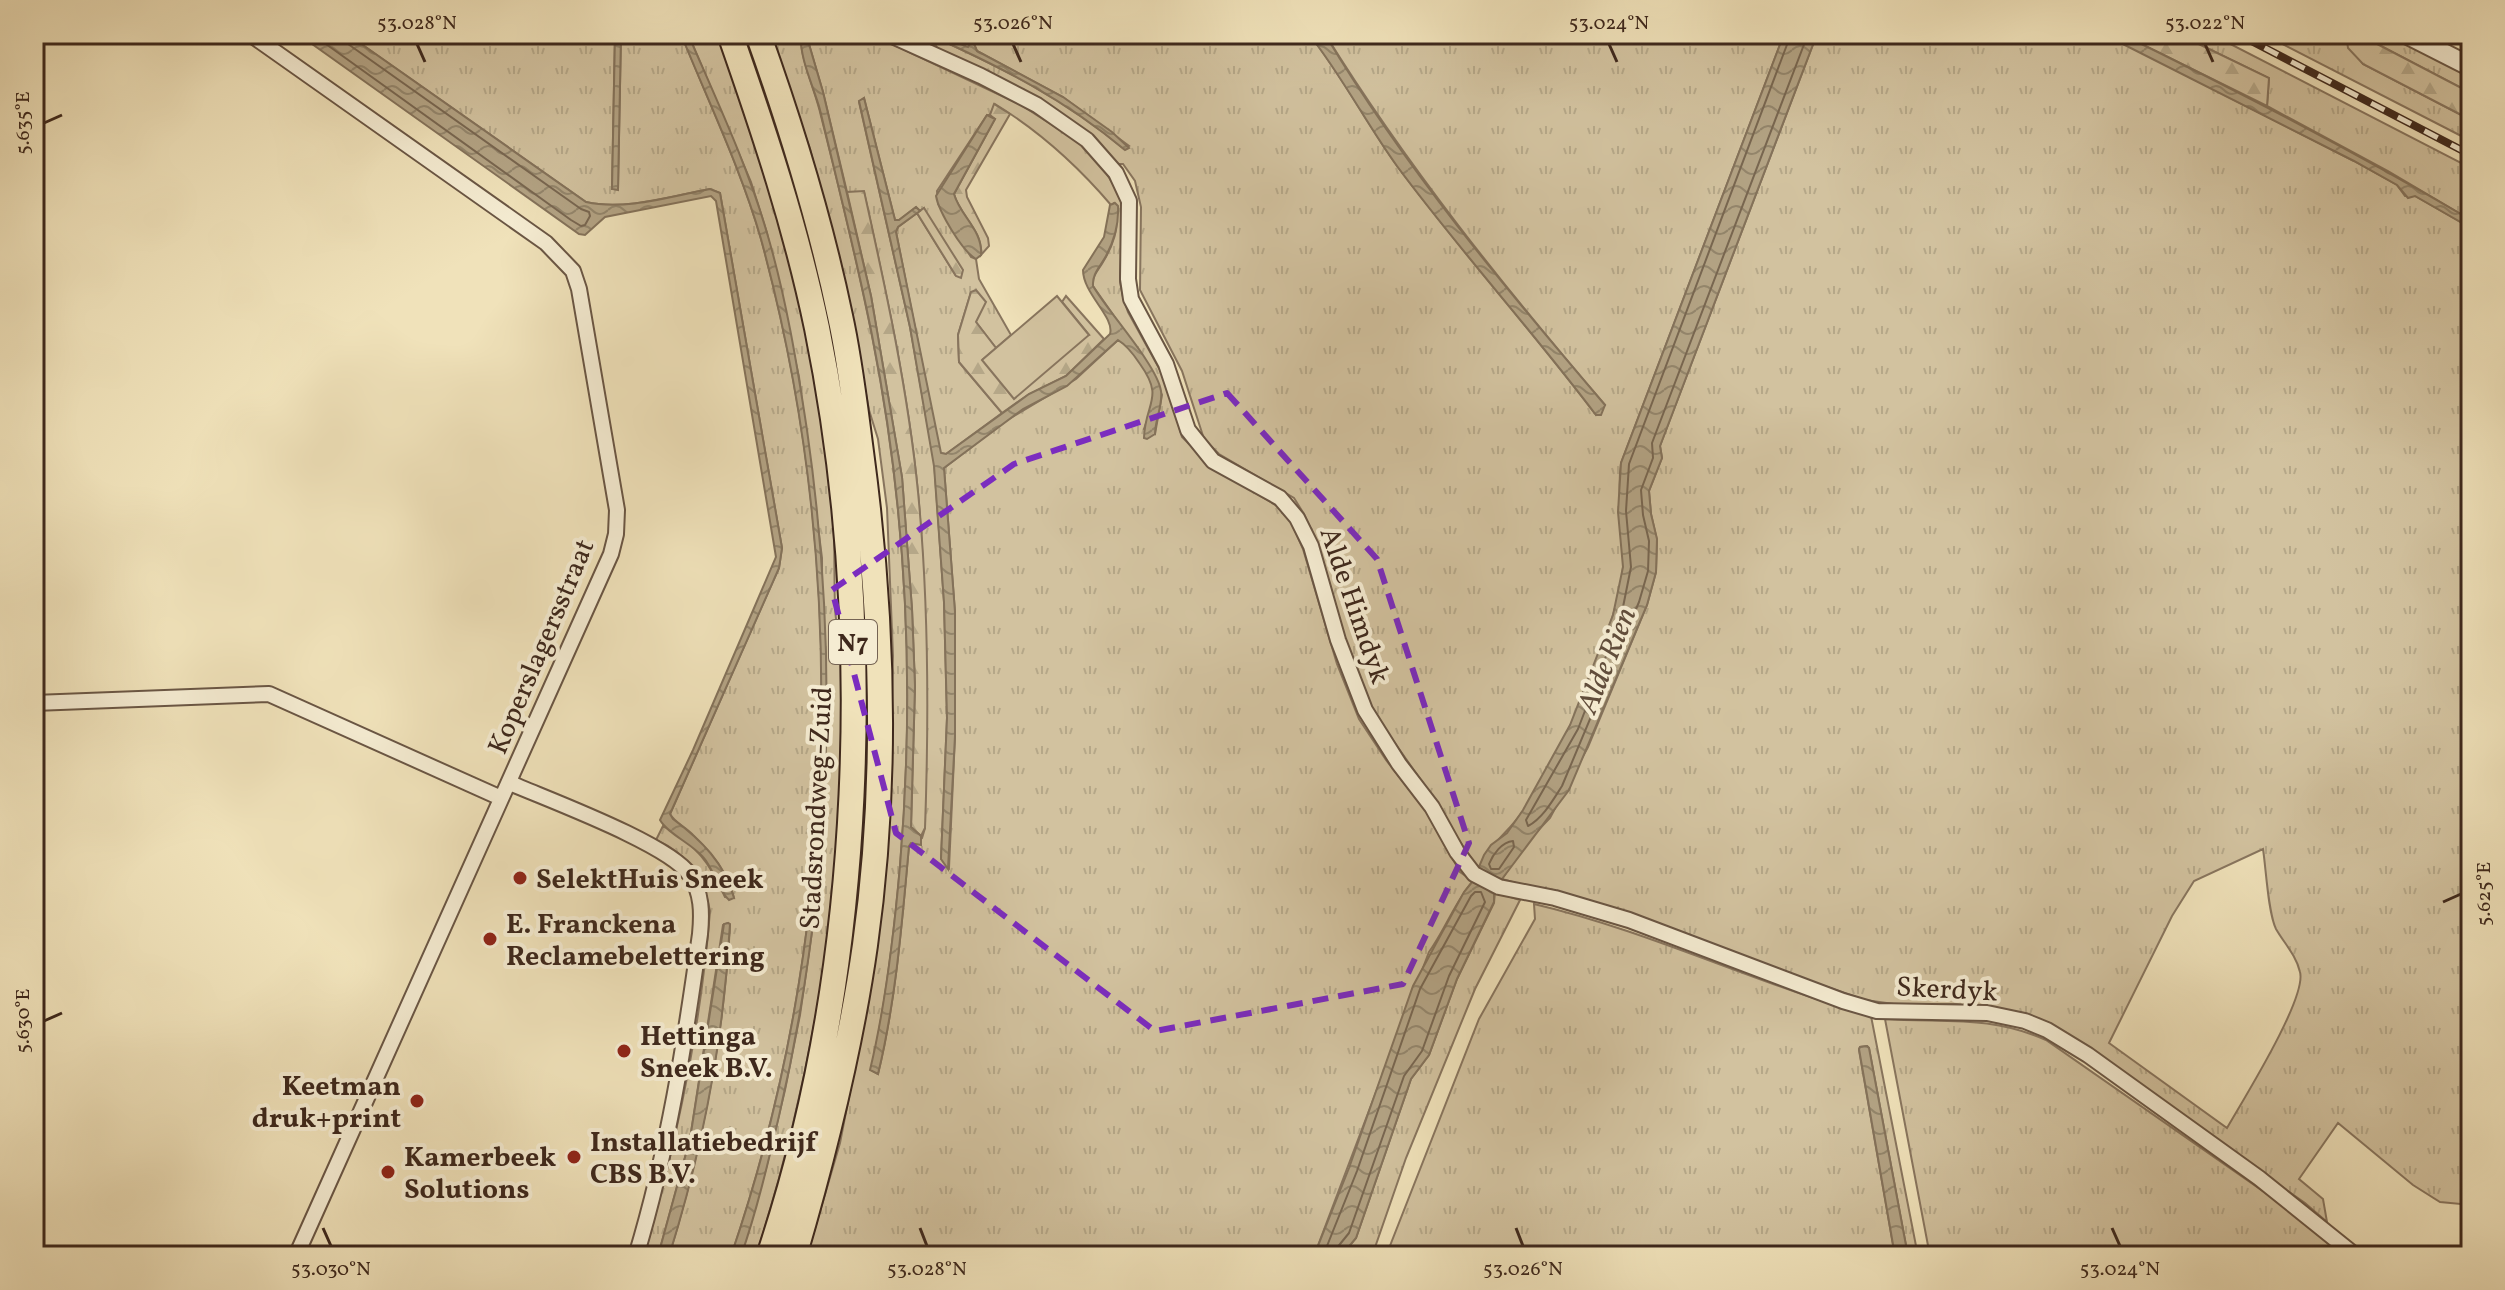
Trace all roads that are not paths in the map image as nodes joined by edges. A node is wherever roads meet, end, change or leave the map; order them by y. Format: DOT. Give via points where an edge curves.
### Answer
graph roads {
  1 [pos="250,34"];
  2 [pos="730,34"];
  3 [pos="758,34"];
  4 [pos="888,34"];
  5 [pos="2406,34"];
  6 [pos="2471,67"];
  7 [pos="34,703"];
  8 [pos="510,783"];
  9 [pos="501,798"];
  10 [pos="1526,893"];
  11 [pos="51,1256"];
  12 [pos="88,1256"];
  13 [pos="296,1256"];
  14 [pos="636,1256"];
  15 [pos="769,1256"];
  16 [pos="794,1256"];
  17 [pos="2356,1256"];
  1 -- 8 [label="street, Koperslagersstraat" via="546,243 576,280 617,510 616,534"];
  2 -- 15 [label="highway, Stadsrondweg-Zuid / N7" via="778,174 816,327 845,517 852,622 854,736 848,837 828,1023"];
  3 -- 16 [label="highway, Stadsrondweg-Zuid / N7" via="802,167 841,318 870,516 878,623 880,740 865,943 829,1130"];
  4 -- 10 [label="street, Alde Himdyk" via="1037,105 1087,140 1116,173 1129,201 1131,299 1166,364 1188,430 1213,461 1280,498 1297,518 1365,710 1463,861 1487,881"];
  5 -- 6 [label="street"];
  7 -- 9 [label="street" via="269,694"];
  8 -- 9 [label="street, Koperslagersstraat"];
  8 -- 14 [label="street" via="660,850 690,874 699,893 700,934 677,1095"];
  9 -- 13 [label="street, Koperslagersstraat"];
  10 -- 17 [label="street, Skerdyk" via="1629,920 1877,1011 1987,1013 2047,1030 2259,1178"];
  11 -- 12 [label="street"];
}
